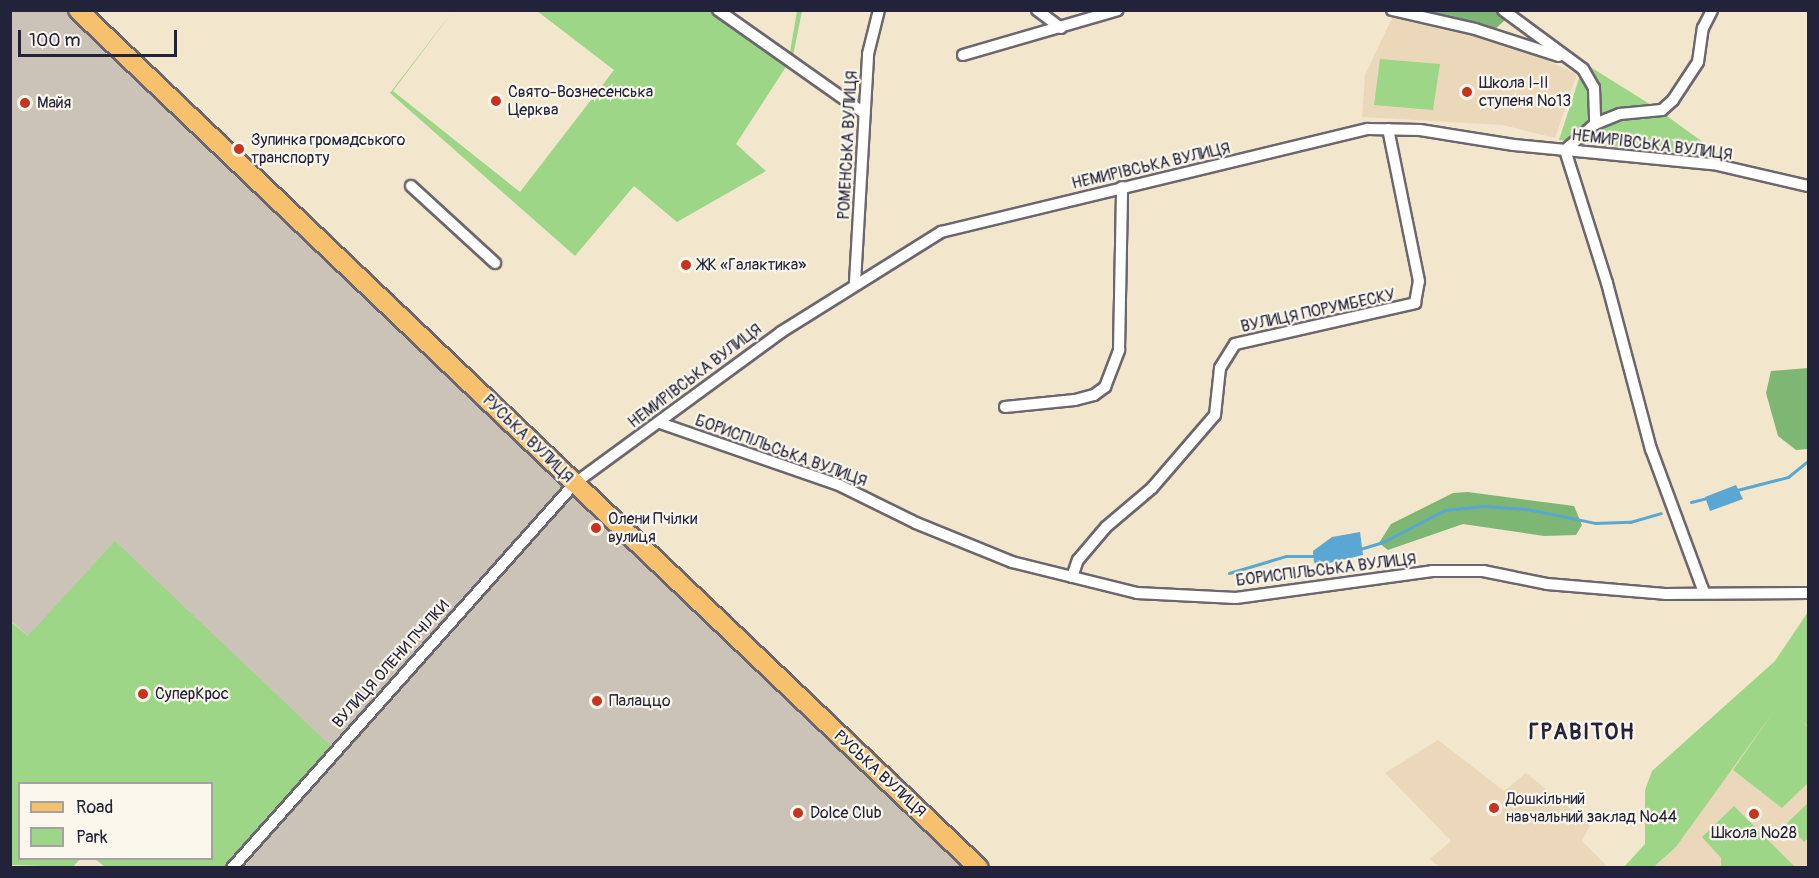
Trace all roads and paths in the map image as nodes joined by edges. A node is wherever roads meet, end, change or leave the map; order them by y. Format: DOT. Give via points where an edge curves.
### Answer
graph roads {
  1 [pos="78,10"];
  2 [pos="717,10"];
  3 [pos="879,10"];
  4 [pos="1037,10"];
  5 [pos="1118,10"];
  6 [pos="1392,10"];
  7 [pos="1503,10"];
  8 [pos="1712,10"];
  9 [pos="1061,28"];
  10 [pos="963,55"];
  11 [pos="1571,60"];
  12 [pos="864,113"];
  13 [pos="1595,124"];
  14 [pos="1388,129"];
  15 [pos="1565,150"];
  16 [pos="411,186"];
  17 [pos="1809,186"];
  18 [pos="1122,187"];
  19 [pos="495,263"];
  20 [pos="855,282"];
  21 [pos="1005,407"];
  22 [pos="660,423"];
  23 [pos="575,483"];
  24 [pos="1072,577"];
  25 [pos="1704,592"];
  26 [pos="1809,593"];
  27 [pos="232,867"];
  28 [pos="979,867"];
  1 -- 23 [label="main road, РУСЬКА ВУЛИЦЯ"];
  2 -- 12 [label="street"];
  3 -- 12 [label="street, РОМЕНСЬКА ВУЛИЦЯ" via="868,54"];
  4 -- 9 [label="street"];
  5 -- 9 [label="street"];
  6 -- 11 [label="street" via="1475,29"];
  7 -- 11 [label="street"];
  8 -- 13 [label="street" via="1703,28 1698,62 1673,100 1662,110 1620,114"];
  9 -- 10 [label="street"];
  11 -- 13 [label="street" via="1583,69 1594,88"];
  12 -- 20 [label="street, РОМЕНСЬКА ВУЛИЦЯ"];
  13 -- 15 [label="street"];
  14 -- 15 [label="street, НЕМИРІВСЬКА ВУЛИЦЯ"];
  14 -- 18 [label="street, НЕМИРІВСЬКА ВУЛИЦЯ" via="1368,129"];
  14 -- 24 [label="street, ВУЛИЦЯ ПОРУМБЕСКУ" via="1419,281 1415,303 1235,344 1220,368 1215,416 1152,488 1106,527 1078,560"];
  15 -- 17 [label="street, НЕМИРІВСЬКА ВУЛИЦЯ" via="1713,164"];
  15 -- 25 [label="street" via="1607,283 1651,449"];
  16 -- 19 [label="street"];
  18 -- 20 [label="street, НЕМИРІВСЬКА ВУЛИЦЯ" via="940,232"];
  18 -- 21 [label="street" via="1119,351 1105,387 1075,400"];
  20 -- 22 [label="street, НЕМИРІВСЬКА ВУЛИЦЯ"];
  22 -- 23 [label="street, НЕМИРІВСЬКА ВУЛИЦЯ"];
  22 -- 24 [label="street, БОРИСПІЛЬСЬКА ВУЛИЦЯ" via="839,485 916,523 1012,562"];
  23 -- 27 [label="street, ВУЛИЦЯ ОЛЕНИ ПЧІЛКИ"];
  23 -- 28 [label="main road, РУСЬКА ВУЛИЦЯ"];
  24 -- 25 [label="street, БОРИСПІЛЬСЬКА ВУЛИЦЯ" via="1137,593 1236,598 1442,571 1483,571 1547,584 1665,594"];
  25 -- 26 [label="street, БОРИСПІЛЬСЬКА ВУЛИЦЯ"];
}
